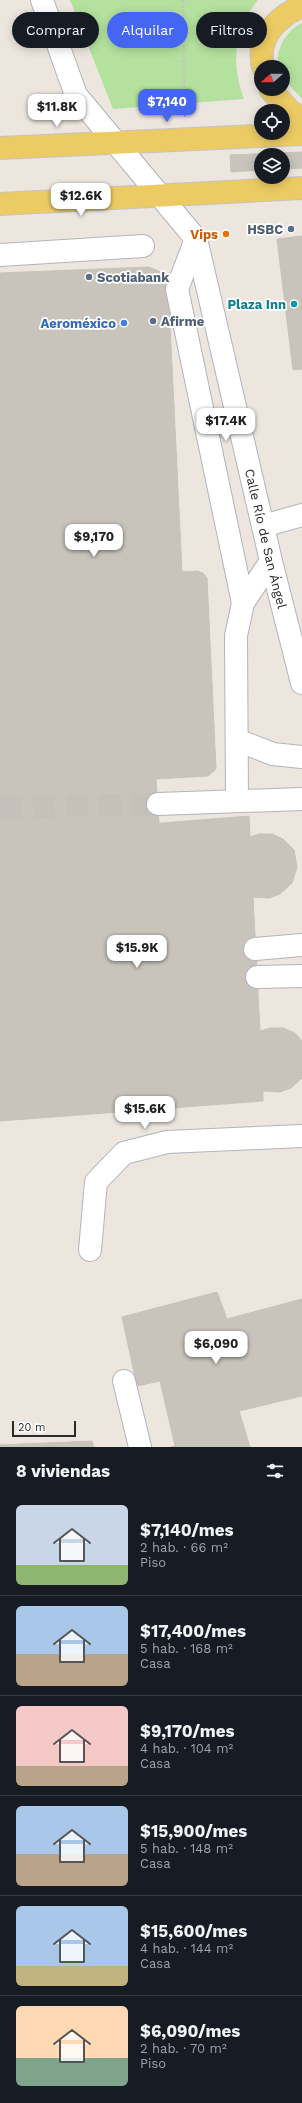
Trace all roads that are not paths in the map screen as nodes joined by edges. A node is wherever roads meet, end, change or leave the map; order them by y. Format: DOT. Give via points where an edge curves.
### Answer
graph roads {
  1 [pos="42,0"];
  2 [pos="302,6"];
  3 [pos="261,60"];
  4 [pos="276,96"];
  5 [pos="302,118"];
  6 [pos="302,134"];
  7 [pos="116,142"];
  8 [pos="0,148"];
  9 [pos="302,188"];
  10 [pos="160,196"];
  11 [pos="0,204"];
  12 [pos="196,239"];
  13 [pos="143,246"];
  14 [pos="0,255"];
  15 [pos="302,515"];
  16 [pos="263,526"];
  17 [pos="270,561"];
  18 [pos="243,603"];
  19 [pos="297,647"];
  20 [pos="302,683"];
  21 [pos="236,740"];
  22 [pos="302,757"];
  23 [pos="302,798"];
  24 [pos="237,801"];
  25 [pos="158,804"];
  26 [pos="302,945"];
  27 [pos="255,949"];
  28 [pos="302,976"];
  29 [pos="257,977"];
  30 [pos="302,1136"];
  31 [pos="90,1250"];
  32 [pos="124,1381"];
  33 [pos="140,1447"];
  1 -- 7 [label="street, Calle Río de San Ángel" via="76,95"];
  2 -- 3 [label="main road" via="276,22 264,38"];
  4 -- 5 [label="main road" via="291,112"];
  6 -- 7 [label="main road"];
  7 -- 8 [label="main road"];
  7 -- 10 [label="street, Calle Río de San Ángel"];
  9 -- 10 [label="main road"];
  10 -- 11 [label="main road"];
  10 -- 12 [label="street, Calle Río de San Ángel"];
  12 -- 16 [label="street, Calle Río de San Ángel"];
  12 -- 18 [label="street" via="177,289"];
  13 -- 14 [label="street"];
  15 -- 16 [label="street"];
  16 -- 17 [label="street, Calle Río de San Ángel"];
  17 -- 18 [label="street"];
  17 -- 19 [label="street, Calle Río de San Ángel"];
  18 -- 21 [label="street" via="236,636"];
  19 -- 20 [label="street, Calle Río de San Ángel"];
  21 -- 22 [label="street" via="273,754"];
  21 -- 24 [label="street"];
  23 -- 24 [label="street"];
  24 -- 25 [label="street"];
  26 -- 27 [label="street"];
  28 -- 29 [label="street"];
  30 -- 31 [label="street" via="167,1142 124,1153 96,1182"];
  32 -- 33 [label="street"];
}
